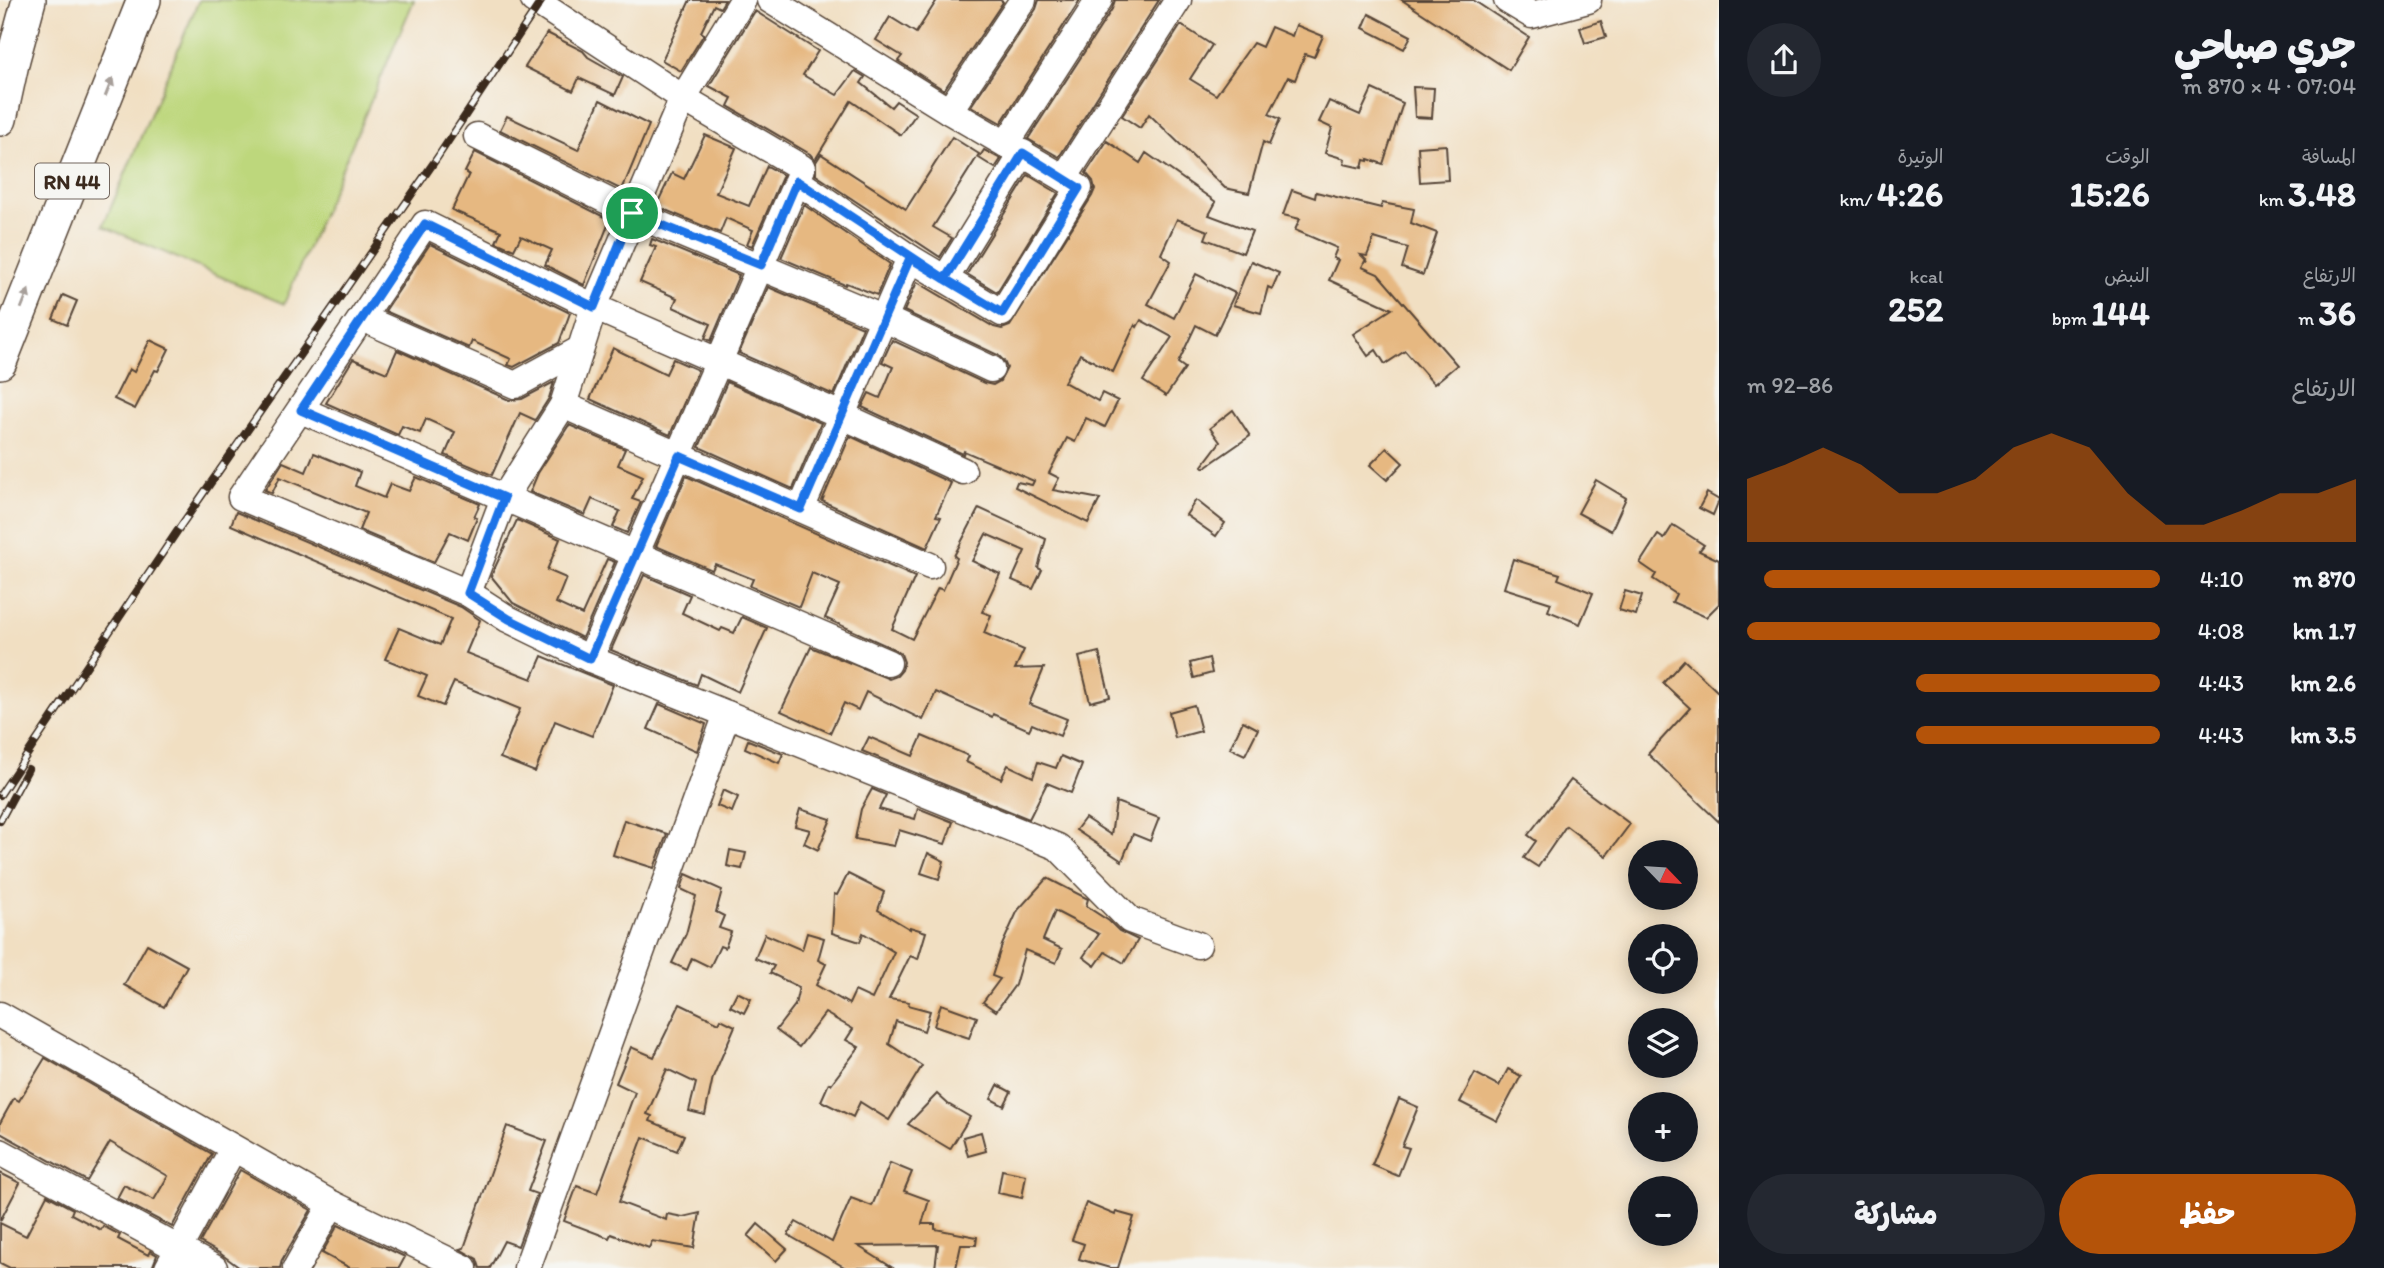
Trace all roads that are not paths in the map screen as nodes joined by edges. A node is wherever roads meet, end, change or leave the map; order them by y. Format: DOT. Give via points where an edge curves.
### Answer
graph roads {
  1 [pos="29,0"];
  2 [pos="36,0"];
  3 [pos="144,0"];
  4 [pos="534,0"];
  5 [pos="743,0"];
  6 [pos="770,0"];
  7 [pos="1023,0"];
  8 [pos="1099,0"];
  9 [pos="1178,0"];
  10 [pos="1507,0"];
  11 [pos="1588,0"];
  12 [pos="1532,7"];
  13 [pos="13,59"];
  14 [pos="683,98"];
  15 [pos="949,111"];
  16 [pos="0,119"];
  17 [pos="477,136"];
  18 [pos="1014,148"];
  19 [pos="1064,178"];
  20 [pos="797,181"];
  21 [pos="632,213"];
  22 [pos="910,258"];
  23 [pos="761,265"];
  24 [pos="945,279"];
  25 [pos="594,307"];
  26 [pos="362,318"];
  27 [pos="885,319"];
  28 [pos="579,350"];
  29 [pos="719,361"];
  30 [pos="0,362"];
  31 [pos="992,369"];
  32 [pos="563,405"];
  33 [pos="301,410"];
  34 [pos="841,415"];
  35 [pos="679,456"];
  36 [pos="963,471"];
  37 [pos="504,498"];
  38 [pos="801,509"];
  39 [pos="636,555"];
  40 [pos="930,566"];
  41 [pos="468,593"];
  42 [pos="590,659"];
  43 [pos="888,663"];
  44 [pos="727,714"];
  45 [pos="1198,945"];
  46 [pos="0,1015"];
  47 [pos="233,1149"];
  48 [pos="0,1152"];
  49 [pos="332,1204"];
  50 [pos="173,1259"];
  51 [pos="214,1268"];
  52 [pos="296,1268"];
  53 [pos="464,1268"];
  54 [pos="527,1268"];
  1 -- 13 [label="main road"];
  2 -- 13 [label="main road"];
  30 -- 3 [label="main road, RN 44, one-way"];
  4 -- 14 [label="street"];
  5 -- 14 [label="street"];
  6 -- 15 [label="street"];
  7 -- 15 [label="street"];
  8 -- 18 [label="street"];
  9 -- 19 [label="street"];
  10 -- 12 [label="street"];
  11 -- 12 [label="street"];
  13 -- 16 [label="main road"];
  14 -- 20 [label="street" via="802,168"];
  14 -- 21 [label="street"];
  15 -- 18 [label="street"];
  17 -- 21 [label="street"];
  18 -- 19 [label="street"];
  18 -- 24 [label="street"];
  19 -- 24 [label="street" via="1079,188 1002,313"];
  20 -- 22 [label="street"];
  20 -- 23 [label="street"];
  21 -- 23 [label="street"];
  21 -- 25 [label="street"];
  22 -- 24 [label="street"];
  22 -- 27 [label="street"];
  23 -- 27 [label="street"];
  23 -- 29 [label="street"];
  25 -- 26 [label="street" via="425,224"];
  25 -- 28 [label="street"];
  25 -- 29 [label="street"];
  26 -- 28 [label="street" via="515,385"];
  26 -- 33 [label="street"];
  27 -- 31 [label="street"];
  27 -- 34 [label="street"];
  28 -- 32 [label="street"];
  29 -- 34 [label="street"];
  29 -- 35 [label="street"];
  32 -- 35 [label="street"];
  32 -- 37 [label="street"];
  33 -- 37 [label="street"];
  33 -- 41 [label="street" via="242,496"];
  34 -- 36 [label="street"];
  34 -- 38 [label="street"];
  35 -- 38 [label="street"];
  35 -- 39 [label="street"];
  37 -- 39 [label="street"];
  37 -- 41 [label="street"];
  38 -- 40 [label="street"];
  39 -- 42 [label="street"];
  39 -- 43 [label="street"];
  41 -- 42 [label="street"];
  42 -- 44 [label="street"];
  44 -- 45 [label="street" via="1058,847 1130,920"];
  44 -- 54 [label="street"];
  46 -- 47 [label="street"];
  47 -- 49 [label="street"];
  47 -- 50 [label="street"];
  48 -- 50 [label="street"];
  49 -- 52 [label="street"];
  49 -- 53 [label="street"];
  50 -- 51 [label="street"];
}
